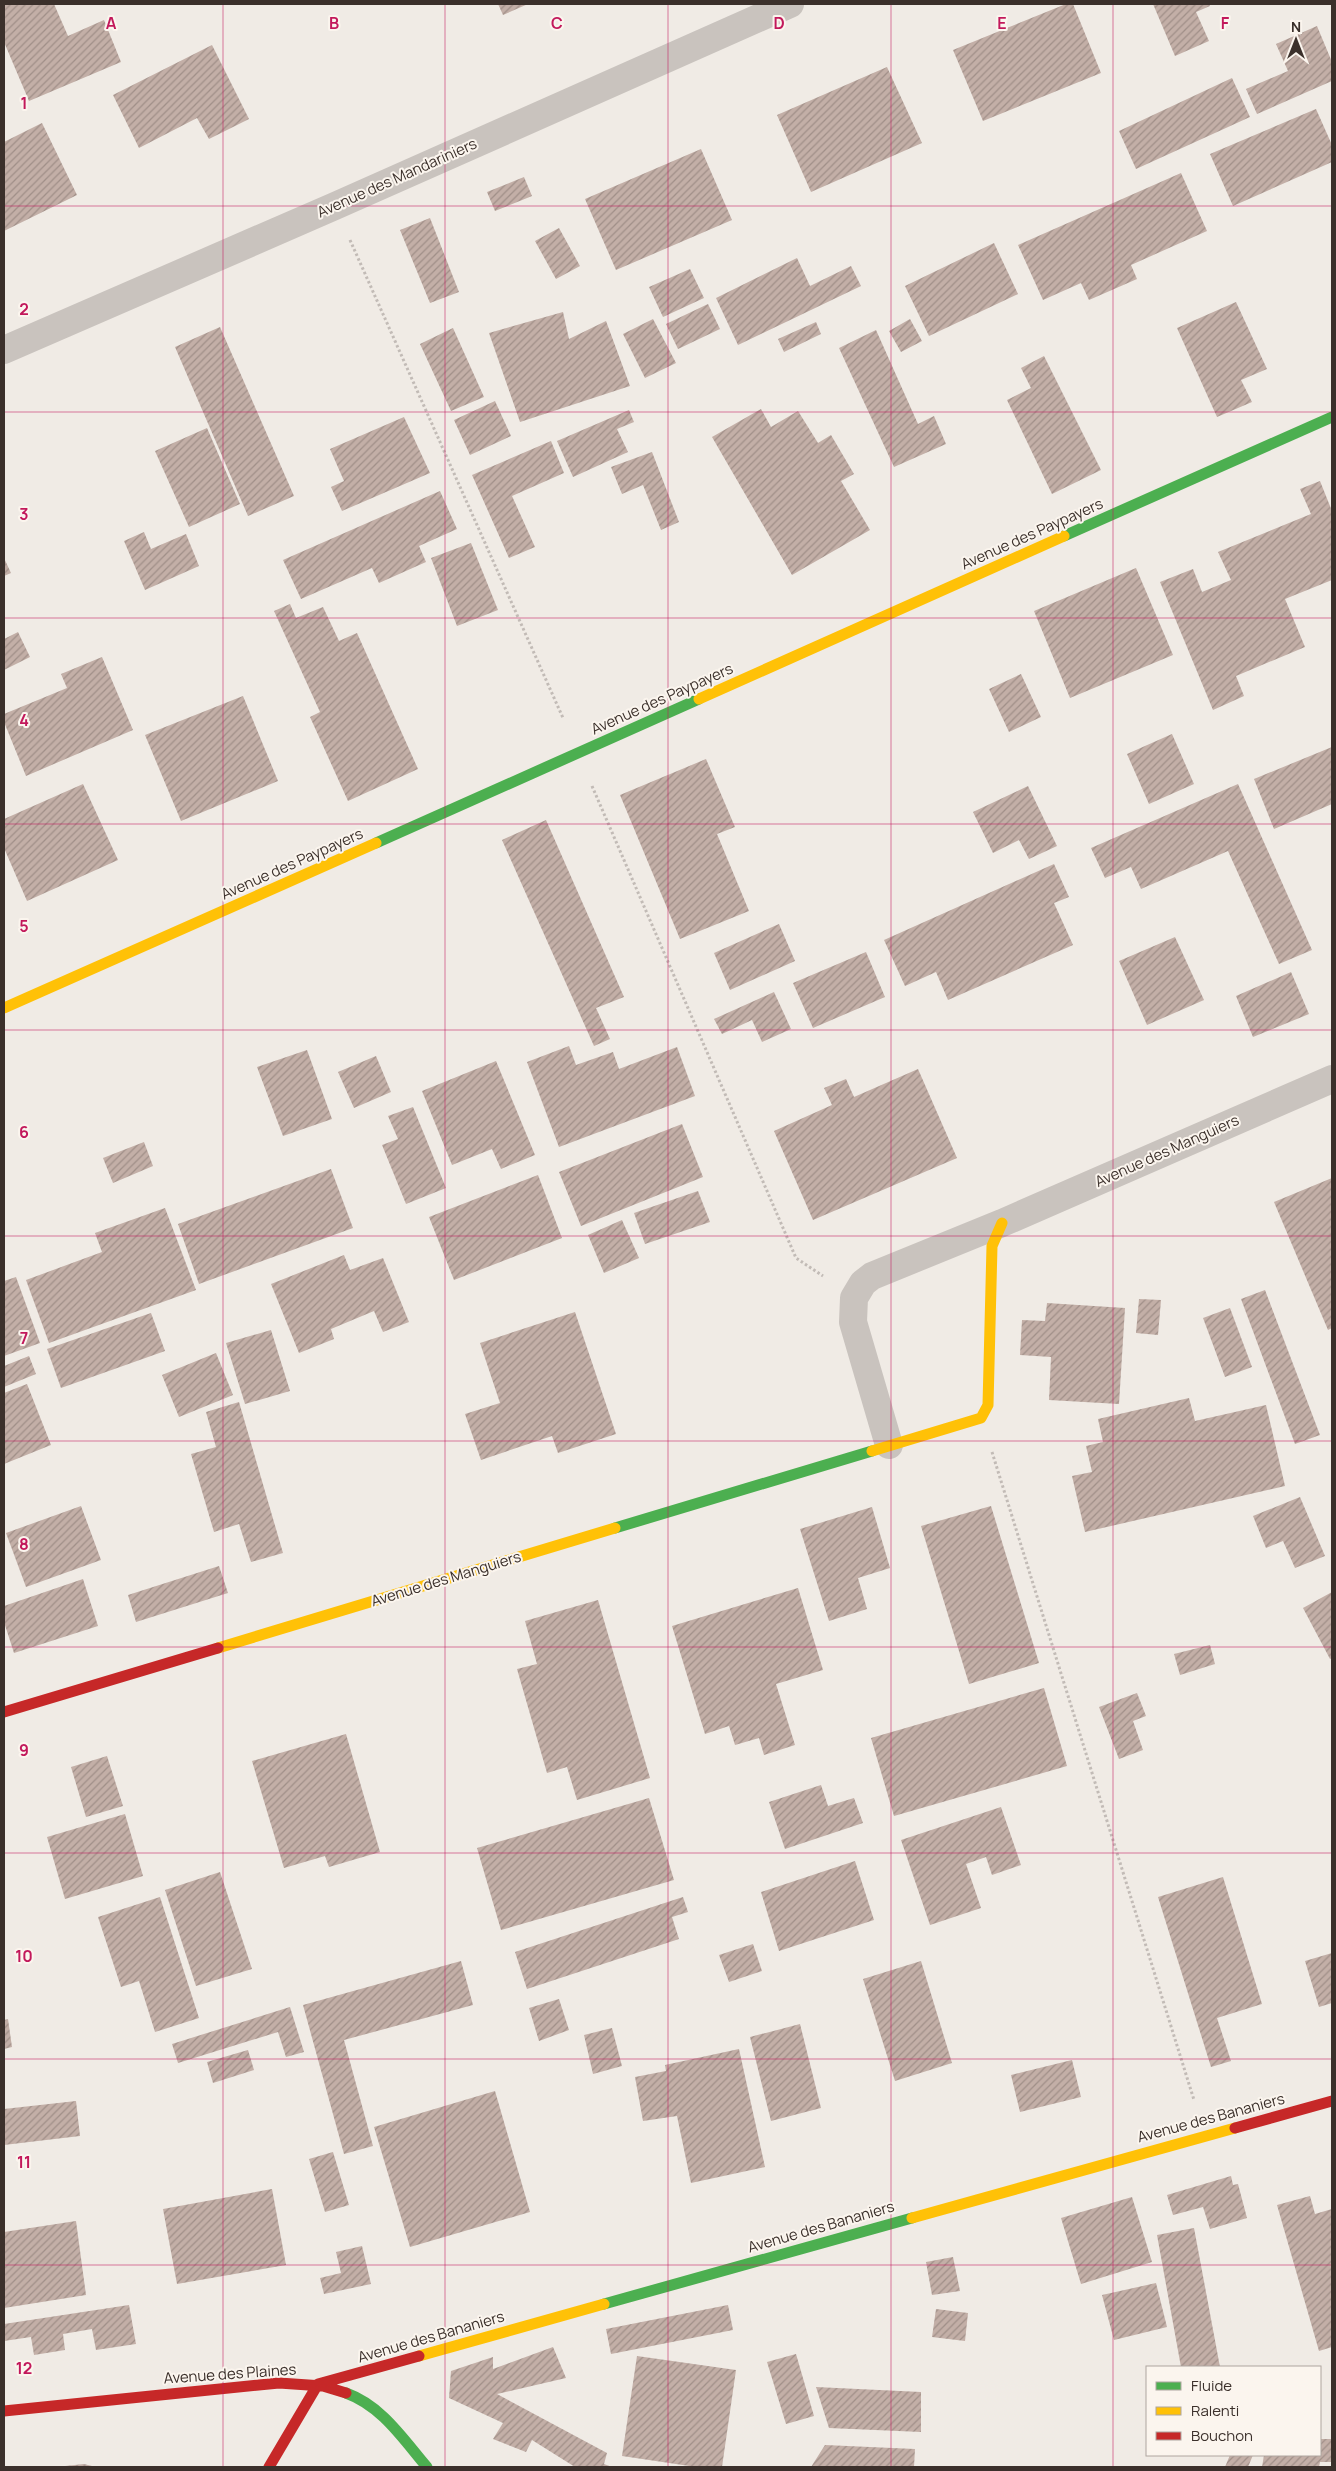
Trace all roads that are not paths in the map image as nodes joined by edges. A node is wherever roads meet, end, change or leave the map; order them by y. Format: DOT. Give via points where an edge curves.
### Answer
graph roads {
  1 [pos="790,4"];
  2 [pos="4,350"];
  3 [pos="1332,417"];
  4 [pos="4,1008"];
  5 [pos="1332,1079"];
  6 [pos="1002,1223"];
  7 [pos="889,1445"];
  8 [pos="4,1712"];
  9 [pos="1332,2100"];
  10 [pos="318,2384"];
  11 [pos="4,2411"];
  12 [pos="269,2467"];
  13 [pos="427,2467"];
  1 -- 2 [label="street, Avenue des Mandariniers"];
  3 -- 4 [label="street, Avenue des Paypayers"];
  5 -- 6 [label="street, Avenue des Manguiers"];
  6 -- 7 [label="street, Avenue des Manguiers" via="992,1246 988,1405 982,1418"];
  6 -- 7 [label="street, Avenue des Manguiers" via="872,1276 863,1283 854,1298 852,1322"];
  7 -- 8 [label="street, Avenue des Manguiers"];
  9 -- 10 [label="street, Avenue des Bananiers"];
  10 -- 11 [label="street, Avenue des Plaines" via="264,2384"];
  10 -- 12 [label="street"];
  10 -- 13 [label="street, Avenue des Plaines" via="349,2393 377,2411"];
}
